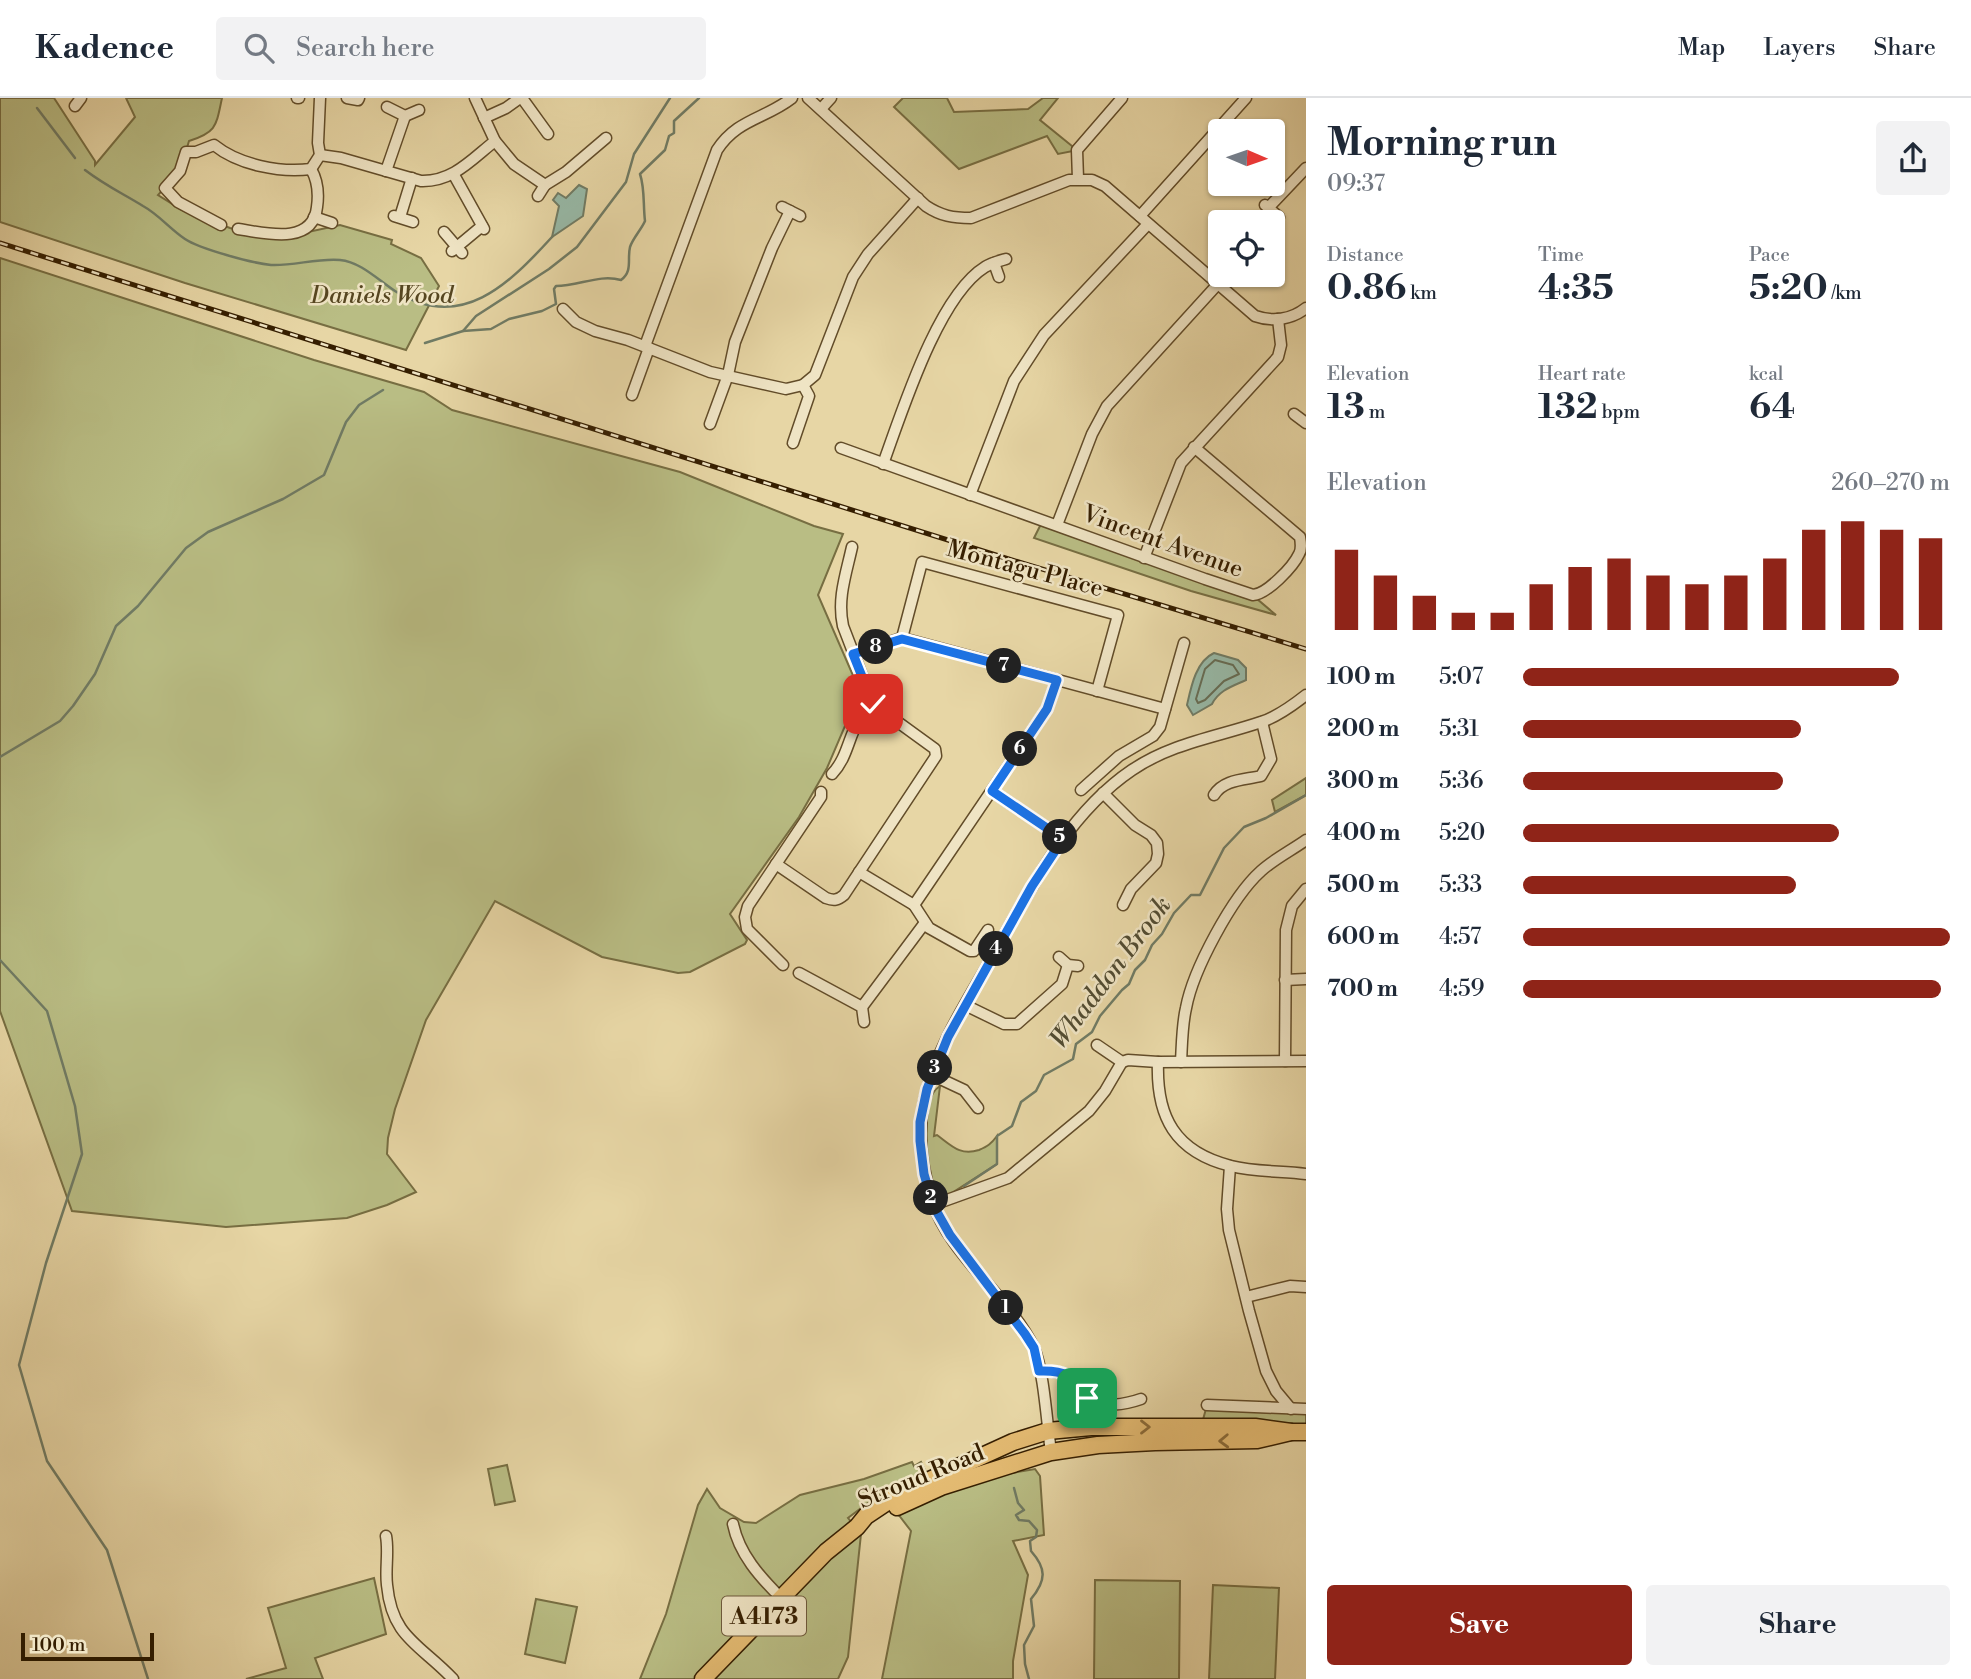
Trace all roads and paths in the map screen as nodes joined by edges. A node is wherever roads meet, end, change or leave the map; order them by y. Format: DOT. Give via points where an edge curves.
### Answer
graph roads {
  1 [pos="320,98"];
  2 [pos="347,98"];
  3 [pos="359,98"];
  4 [pos="475,98"];
  5 [pos="522,98"];
  6 [pos="792,98"];
  7 [pos="808,98"];
  8 [pos="831,98"];
  9 [pos="1122,98"];
  10 [pos="1246,98"];
  11 [pos="387,107"];
  12 [pos="821,109"];
  13 [pos="419,110"];
  14 [pos="405,116"];
  15 [pos="484,118"];
  16 [pos="548,134"];
  17 [pos="606,138"];
  18 [pos="495,141"];
  19 [pos="320,155"];
  20 [pos="1306,168"];
  21 [pos="311,169"];
  22 [pos="386,171"];
  23 [pos="454,174"];
  24 [pos="412,178"];
  25 [pos="1078,180"];
  26 [pos="545,186"];
  27 [pos="538,196"];
  28 [pos="918,198"];
  29 [pos="1271,210"];
  30 [pos="791,211"];
  31 [pos="314,218"];
  32 [pos="1144,220"];
  33 [pos="413,222"];
  34 [pos="332,223"];
  35 [pos="221,225"];
  36 [pos="238,229"];
  37 [pos="444,232"];
  38 [pos="1006,259"];
  39 [pos="994,263"];
  40 [pos="999,277"];
  41 [pos="1208,277"];
  42 [pos="1215,287"];
  43 [pos="1219,287"];
  44 [pos="1306,308"];
  45 [pos="563,309"];
  46 [pos="1279,319"];
  47 [pos="647,347"];
  48 [pos="728,375"];
  49 [pos="803,385"];
  50 [pos="632,395"];
  51 [pos="1294,414"];
  52 [pos="710,424"];
  53 [pos="1306,424"];
  54 [pos="793,443"];
  55 [pos="1194,447"];
  56 [pos="841,448"];
  57 [pos="883,464"];
  58 [pos="970,495"];
  59 [pos="1058,526"];
  60 [pos="852,547"];
  61 [pos="1144,558"];
  62 [pos="902,639"];
  63 [pos="1184,643"];
  64 [pos="853,654"];
  65 [pos="1057,680"];
  66 [pos="1097,691"];
  67 [pos="1306,695"];
  68 [pos="874,706"];
  69 [pos="1165,709"];
  70 [pos="1262,722"];
  71 [pos="832,774"];
  72 [pos="1215,788"];
  73 [pos="1081,790"];
  74 [pos="992,791"];
  75 [pos="821,792"];
  76 [pos="1103,793"];
  77 [pos="1063,839"];
  78 [pos="1306,840"];
  79 [pos="776,864"];
  80 [pos="859,872"];
  81 [pos="1306,889"];
  82 [pos="914,905"];
  83 [pos="1123,905"];
  84 [pos="924,924"];
  85 [pos="988,930"];
  86 [pos="1059,957"];
  87 [pos="783,965"];
  88 [pos="800,971"];
  89 [pos="1306,979"];
  90 [pos="1285,981"];
  91 [pos="965,1005"];
  92 [pos="862,1007"];
  93 [pos="864,1022"];
  94 [pos="1097,1045"];
  95 [pos="1285,1061"];
  96 [pos="1306,1061"];
  97 [pos="1122,1062"];
  98 [pos="1158,1062"];
  99 [pos="1181,1062"];
  100 [pos="932,1074"];
  101 [pos="971,1105"];
  102 [pos="1230,1166"];
  103 [pos="1306,1174"];
  104 [pos="933,1205"];
  105 [pos="1306,1287"];
  106 [pos="1246,1297"];
  107 [pos="1039,1371"];
  108 [pos="1141,1399"];
  109 [pos="1207,1405"];
  110 [pos="1291,1409"];
  111 [pos="1306,1409"];
  112 [pos="1048,1431"];
  113 [pos="1298,1432"];
  114 [pos="1051,1452"];
  115 [pos="940,1481"];
  116 [pos="733,1524"];
  117 [pos="386,1536"];
  118 [pos="781,1598"];
  119 [pos="453,1679"];
  120 [pos="703,1679"];
  1 -- 19 [label="street"];
  2 -- 3 [label="street"];
  4 -- 15 [label="street"];
  5 -- 15 [label="street"];
  5 -- 16 [label="street"];
  6 -- 47 [label="street" via="733,130 718,150"];
  7 -- 12 [label="street"];
  8 -- 12 [label="street"];
  9 -- 25 [label="street" via="1077,150"];
  10 -- 32 [label="street"];
  11 -- 14 [label="street"];
  12 -- 28 [label="street"];
  13 -- 14 [label="street"];
  14 -- 22 [label="street"];
  15 -- 18 [label="street"];
  17 -- 26 [label="street"];
  18 -- 23 [label="street"];
  18 -- 26 [label="street" via="513,164"];
  19 -- 21 [label="street"];
  19 -- 22 [label="street"];
  20 -- 29 [label="street" via="1267,206"];
  21 -- 31 [label="street" via="318,197"];
  21 -- 35 [label="street" via="264,166 234,158 214,145 187,152 180,171 166,188 178,202"];
  22 -- 24 [label="street"];
  23 -- 24 [label="street" via="433,181"];
  23 -- 37 [label="street" via="483,227 457,250"];
  24 -- 33 [label="street" via="397,216"];
  25 -- 28 [label="street" via="971,218 940,214"];
  25 -- 32 [label="street" via="1105,186"];
  26 -- 27 [label="street"];
  28 -- 49 [label="street" via="867,254 853,277 815,375"];
  30 -- 48 [label="street" via="735,342"];
  31 -- 34 [label="street"];
  31 -- 36 [label="street" via="307,227 289,235"];
  32 -- 41 [label="street"];
  32 -- 58 [label="street" via="1031,354 1014,381"];
  38 -- 39 [label="street"];
  39 -- 40 [label="street"];
  39 -- 57 [label="street" via="984,267 945,314 922,359"];
  42 -- 59 [label="street" via="1107,406"];
  43 -- 46 [label="street" via="1255,316"];
  44 -- 46 [label="street"];
  45 -- 47 [label="street" via="576,322"];
  46 -- 55 [label="street" via="1278,357"];
  47 -- 48 [label="street"];
  47 -- 50 [label="street"];
  48 -- 49 [label="street" via="786,388"];
  48 -- 52 [label="street"];
  49 -- 54 [label="street" via="809,396"];
  51 -- 53 [label="street"];
  55 -- 61 [label="street" via="1181,463"];
  55 -- 61 [label="street, Vincent Avenue" via="1300,537 1299,555 1267,590 1253,595"];
  56 -- 57 [label="street, Vincent Avenue"];
  57 -- 58 [label="street, Vincent Avenue"];
  58 -- 59 [label="street, Vincent Avenue"];
  59 -- 61 [label="street, Vincent Avenue"];
  60 -- 64 [label="street" via="839,602"];
  62 -- 64 [label="street"];
  62 -- 65 [label="street"];
  62 -- 66 [label="street, Montagu Place" via="922,562 1118,615"];
  63 -- 69 [label="street"];
  64 -- 68 [label="street"];
  65 -- 66 [label="street"];
  65 -- 74 [label="street" via="1047,709"];
  66 -- 69 [label="street"];
  67 -- 70 [label="street"];
  68 -- 71 [label="street" via="858,718 842,768"];
  68 -- 80 [label="street" via="937,752"];
  69 -- 73 [label="street" via="1153,736 1119,756"];
  70 -- 72 [label="street" via="1271,759 1262,776"];
  70 -- 76 [label="street" via="1186,743 1135,768"];
  74 -- 77 [label="street"];
  74 -- 82 [label="street"];
  75 -- 79 [label="street"];
  76 -- 77 [label="street"];
  76 -- 83 [label="street" via="1157,843 1156,863 1131,889"];
  77 -- 91 [label="street"];
  78 -- 99 [label="street" via="1261,871 1218,931 1186,1007"];
  79 -- 80 [label="street" via="831,900 844,895"];
  79 -- 87 [label="street" via="745,917 747,929"];
  80 -- 82 [label="street"];
  81 -- 90 [label="street" via="1287,920"];
  82 -- 84 [label="street"];
  84 -- 85 [label="street" via="972,951"];
  84 -- 92 [label="street"];
  86 -- 91 [label="street" via="1073,966 1062,984 1017,1024 1004,1024"];
  88 -- 92 [label="street"];
  89 -- 90 [label="street"];
  90 -- 95 [label="street"];
  91 -- 100 [label="street"];
  92 -- 93 [label="street"];
  94 -- 97 [label="street"];
  95 -- 96 [label="street"];
  95 -- 99 [label="street"];
  97 -- 98 [label="street"];
  97 -- 104 [label="street" via="1089,1111 1008,1178"];
  98 -- 99 [label="street"];
  98 -- 102 [label="street" via="1161,1109 1173,1130 1191,1150"];
  100 -- 101 [label="street" via="964,1090"];
  100 -- 104 [label="street" via="920,1141"];
  102 -- 103 [label="street"];
  102 -- 106 [label="street" via="1227,1209"];
  104 -- 107 [label="street" via="1034,1348"];
  105 -- 106 [label="street" via="1290,1286"];
  106 -- 110 [label="street" via="1266,1371"];
  107 -- 108 [label="street" via="1064,1372 1096,1402 1127,1404"];
  107 -- 112 [label="street"];
  109 -- 110 [label="street"];
  110 -- 111 [label="street"];
  112 -- 113 [label="main road, Stroud Road / A4173, one-way" via="1255,1427"];
  112 -- 114 [label="street"];
  112 -- 115 [label="main road, Stroud Road / A4173" via="1013,1442"];
  113 -- 114 [label="main road, Stroud Road / A4173, one-way" via="1257,1440 1098,1445"];
  114 -- 115 [label="main road, Stroud Road / A4173"];
  115 -- 118 [label="main road, Stroud Road / A4173" via="899,1494 866,1516"];
  116 -- 118 [label="street" via="742,1549"];
  117 -- 119 [label="street" via="392,1615 404,1634"];
  118 -- 120 [label="main road, A4173"];
}
